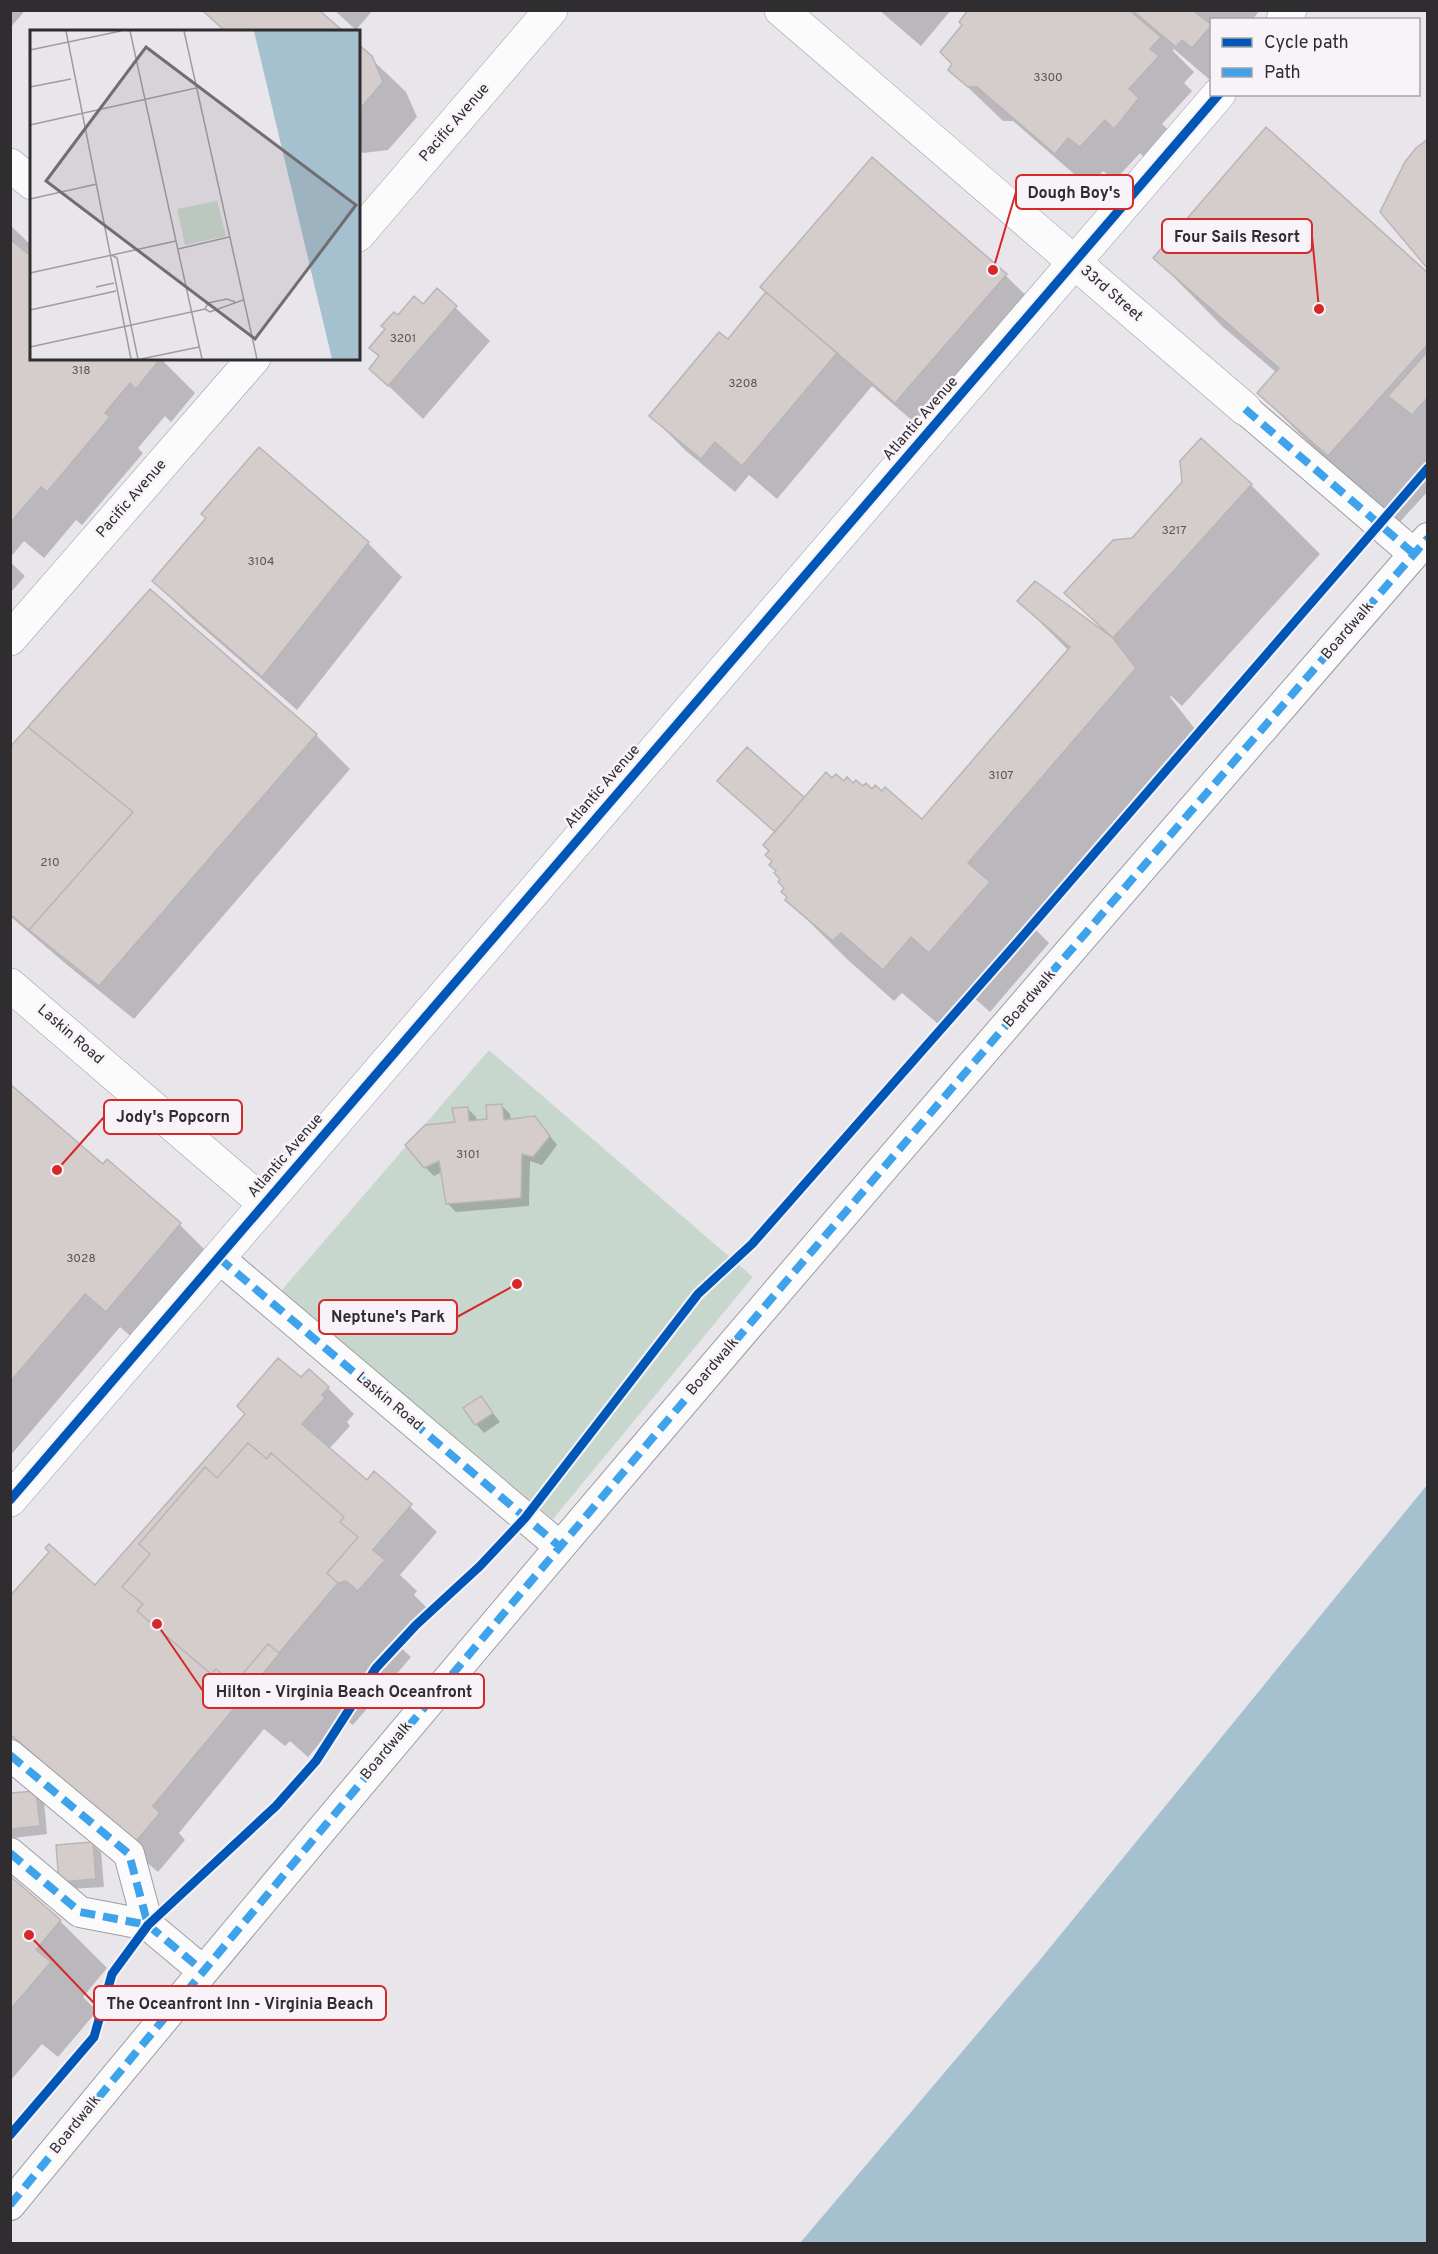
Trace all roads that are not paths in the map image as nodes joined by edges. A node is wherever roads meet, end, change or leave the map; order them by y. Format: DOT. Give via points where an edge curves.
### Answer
graph roads {
  1 [pos="550,10"];
  2 [pos="782,10"];
  3 [pos="1217,96"];
  4 [pos="10,165"];
  5 [pos="30,181"];
  6 [pos="360,233"];
  7 [pos="1074,263"];
  8 [pos="247,361"];
  9 [pos="1245,410"];
  10 [pos="1421,546"];
  11 [pos="10,639"];
  12 [pos="10,985"];
  13 [pos="265,1204"];
  14 [pos="219,1258"];
  15 [pos="10,1500"];
  16 [pos="559,1546"];
  17 [pos="10,1755"];
  18 [pos="10,1853"];
  19 [pos="148,1924"];
  20 [pos="203,1971"];
  21 [pos="10,2205"];
  1 -- 6 [label="main road, Pacific Avenue"];
  2 -- 7 [label="main road, 33rd Street"];
  3 -- 7 [label="main road, Atlantic Avenue"];
  4 -- 5 [label="main road"];
  7 -- 9 [label="main road, 33rd Street"];
  7 -- 13 [label="main road, Atlantic Avenue"];
  8 -- 11 [label="main road, Pacific Avenue"];
  9 -- 10 [label="street, 33rd Street"];
  10 -- 16 [label="street, Boardwalk"];
  12 -- 13 [label="main road, Laskin Road"];
  13 -- 14 [label="main road, Atlantic Avenue"];
  14 -- 15 [label="main road, Atlantic Avenue"];
  14 -- 16 [label="street, Laskin Road"];
  16 -- 20 [label="street, Boardwalk"];
  17 -- 19 [label="street" via="129,1854"];
  18 -- 19 [label="street" via="80,1912"];
  19 -- 20 [label="street"];
  20 -- 21 [label="street, Boardwalk"];
}
